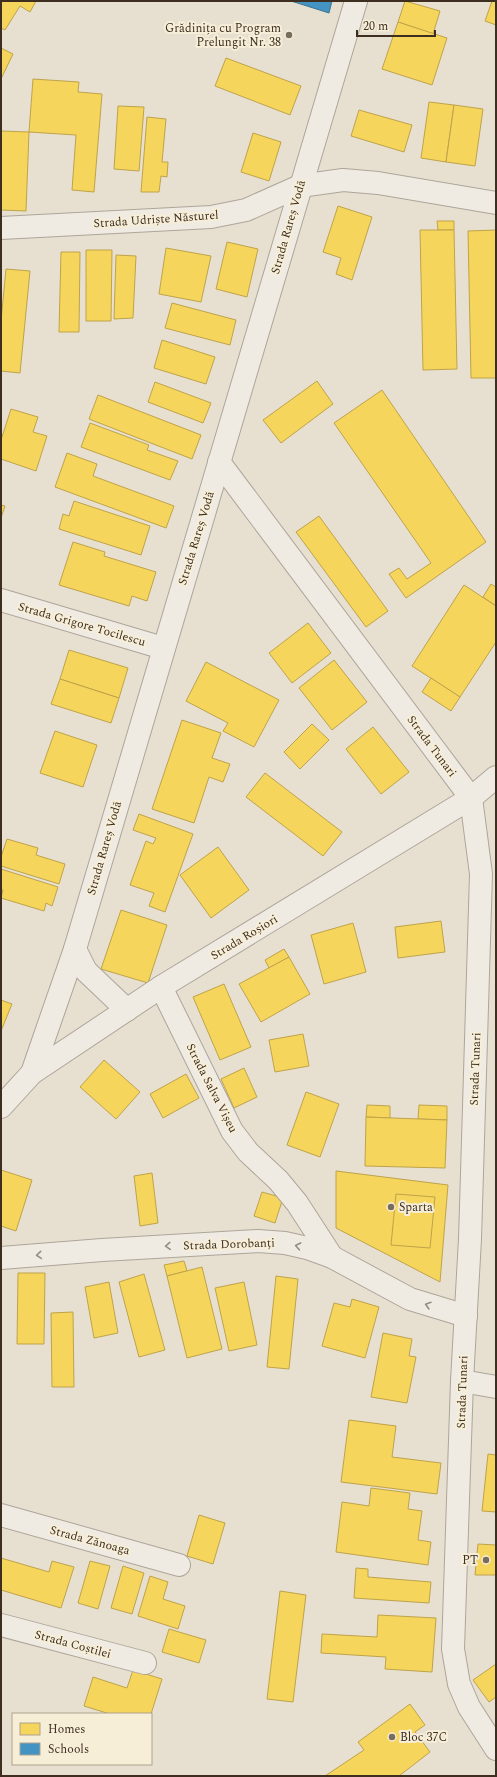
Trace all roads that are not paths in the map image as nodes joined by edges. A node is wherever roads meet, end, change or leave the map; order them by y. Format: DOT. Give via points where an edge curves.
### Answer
graph roads {
  1 [pos="356,1"];
  2 [pos="300,186"];
  3 [pos="496,203"];
  4 [pos="1,228"];
  5 [pos="219,462"];
  6 [pos="1,600"];
  7 [pos="163,648"];
  8 [pos="496,777"];
  9 [pos="470,798"];
  10 [pos="75,949"];
  11 [pos="161,987"];
  12 [pos="127,1010"];
  13 [pos="32,1073"];
  14 [pos="1,1107"];
  15 [pos="1,1258"];
  16 [pos="332,1258"];
  17 [pos="466,1316"];
  18 [pos="462,1381"];
  19 [pos="496,1387"];
  20 [pos="1,1515"];
  21 [pos="180,1565"];
  22 [pos="1,1625"];
  23 [pos="145,1663"];
  24 [pos="496,1749"];
  1 -- 2 [label="street, Strada Rareș Vodă"];
  2 -- 3 [label="street, Strada Udriște Năsturel" via="343,180 378,183"];
  2 -- 4 [label="street, Strada Udriște Năsturel" via="246,210 210,217"];
  2 -- 5 [label="street, Strada Rareș Vodă"];
  5 -- 7 [label="street, Strada Rareș Vodă"];
  5 -- 9 [label="street, Strada Tunari"];
  6 -- 7 [label="street, Strada Grigore Tocilescu"];
  7 -- 10 [label="street, Strada Rareș Vodă"];
  8 -- 9 [label="street, Strada Roșiori"];
  9 -- 11 [label="street, Strada Roșiori"];
  9 -- 17 [label="street, Strada Tunari" via="481,874"];
  10 -- 12 [label="street" via="86,971"];
  10 -- 13 [label="street, Strada Rareș Vodă"];
  11 -- 12 [label="street, Strada Roșiori"];
  11 -- 16 [label="street, Strada Salva Vișeu" via="232,1131 248,1152 278,1180 297,1203"];
  12 -- 13 [label="street, Strada Roșiori"];
  13 -- 14 [label="street, Strada Roșiori"];
  16 -- 15 [label="street, Strada Dorobanți, one-way" via="307,1248 258,1241"];
  17 -- 16 [label="street, Strada Dorobanți, one-way" via="410,1300"];
  17 -- 18 [label="street, Strada Tunari"];
  18 -- 19 [label="street"];
  18 -- 24 [label="street, Strada Tunari" via="453,1649 459,1684 469,1707"];
  20 -- 21 [label="street, Strada Zănoaga"];
  22 -- 23 [label="street, Strada Coștilei"];
}
